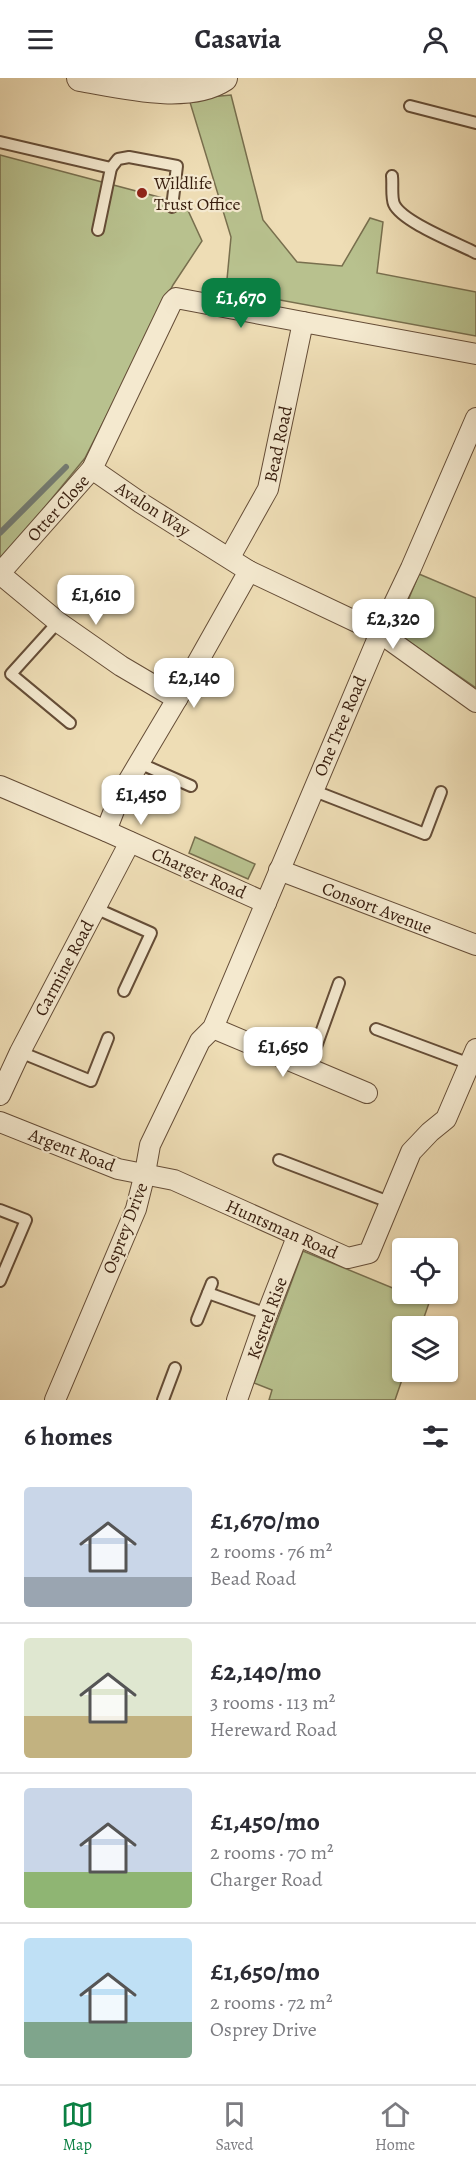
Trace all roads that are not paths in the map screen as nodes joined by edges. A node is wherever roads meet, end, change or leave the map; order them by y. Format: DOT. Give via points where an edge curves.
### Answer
graph roads {
  1 [pos="80,78"];
  2 [pos="224,78"];
  3 [pos="410,106"];
  4 [pos="476,123"];
  5 [pos="0,142"];
  6 [pos="111,168"];
  7 [pos="392,176"];
  8 [pos="172,207"];
  9 [pos="98,230"];
  10 [pos="476,253"];
  11 [pos="303,322"];
  12 [pos="476,354"];
  13 [pos="476,418"];
  14 [pos="92,469"];
  15 [pos="230,557"];
  16 [pos="249,571"];
  17 [pos="0,574"];
  18 [pos="58,622"];
  19 [pos="380,633"];
  20 [pos="177,699"];
  21 [pos="476,702"];
  22 [pos="69,723"];
  23 [pos="138,764"];
  24 [pos="0,786"];
  25 [pos="191,786"];
  26 [pos="312,790"];
  27 [pos="441,792"];
  28 [pos="106,831"];
  29 [pos="130,842"];
  30 [pos="279,870"];
  31 [pos="266,903"];
  32 [pos="95,908"];
  33 [pos="476,945"];
  34 [pos="339,983"];
  35 [pos="124,991"];
  36 [pos="213,1028"];
  37 [pos="376,1029"];
  38 [pos="108,1038"];
  39 [pos="20,1052"];
  40 [pos="473,1056"];
  41 [pos="308,1069"];
  42 [pos="367,1093"];
  43 [pos="0,1095"];
  44 [pos="0,1122"];
  45 [pos="279,1160"];
  46 [pos="145,1173"];
  47 [pos="389,1202"];
  48 [pos="0,1210"];
  49 [pos="297,1237"];
  50 [pos="0,1281"];
  51 [pos="267,1314"];
  52 [pos="197,1320"];
  53 [pos="175,1368"];
  54 [pos="55,1400"];
  55 [pos="163,1400"];
  56 [pos="237,1400"];
  1 -- 2 [label="street" via="186,90"];
  3 -- 4 [label="lane"];
  5 -- 6 [label="lane"];
  6 -- 8 [label="lane" via="118,159 129,157 177,166"];
  6 -- 9 [label="lane"];
  7 -- 10 [label="lane" via="393,203 400,213"];
  11 -- 12 [label="street"];
  11 -- 14 [label="street" via="176,298"];
  11 -- 15 [label="street, Bead Road" via="268,489"];
  13 -- 19 [label="street, One Tree Road"];
  14 -- 15 [label="street, Avalon Way"];
  14 -- 17 [label="street, Otter Close"];
  15 -- 16 [label="street, Avalon Way"];
  16 -- 19 [label="street, Avalon Way"];
  16 -- 20 [label="street"];
  17 -- 18 [label="street, Otter Close"];
  18 -- 20 [label="street, Otter Close"];
  18 -- 22 [label="lane" via="11,674"];
  19 -- 21 [label="street, Avalon Way"];
  19 -- 26 [label="street, One Tree Road"];
  20 -- 23 [label="street"];
  23 -- 25 [label="lane"];
  23 -- 28 [label="street"];
  24 -- 28 [label="street, Charger Road"];
  26 -- 27 [label="lane" via="425,834"];
  26 -- 30 [label="street, One Tree Road"];
  28 -- 29 [label="street, Charger Road"];
  29 -- 31 [label="street, Charger Road"];
  29 -- 32 [label="street, Carmine Road"];
  30 -- 31 [label="street, Osprey Drive"];
  30 -- 33 [label="street, Consort Avenue"];
  31 -- 36 [label="street, Osprey Drive"];
  32 -- 35 [label="lane" via="151,933"];
  32 -- 39 [label="street, Carmine Road"];
  34 -- 41 [label="lane"];
  36 -- 41 [label="street"];
  36 -- 46 [label="street, Osprey Drive" via="200,1041 150,1145"];
  37 -- 40 [label="lane"];
  38 -- 39 [label="lane" via="91,1081"];
  39 -- 43 [label="street, Carmine Road"];
  40 -- 47 [label="street, Huntsman Road" via="447,1119 411,1152"];
  41 -- 42 [label="street"];
  44 -- 46 [label="street, Argent Road" via="118,1169"];
  45 -- 47 [label="lane"];
  46 -- 49 [label="street, Huntsman Road" via="174,1180"];
  46 -- 54 [label="street, Osprey Drive" via="136,1209"];
  47 -- 49 [label="street, Huntsman Road" via="369,1253 348,1258"];
  48 -- 50 [label="lane" via="26,1220"];
  49 -- 51 [label="street, Kestrel Rise"];
  51 -- 52 [label="lane" via="210,1288"];
  51 -- 56 [label="street, Kestrel Rise"];
  53 -- 55 [label="lane"];
}
